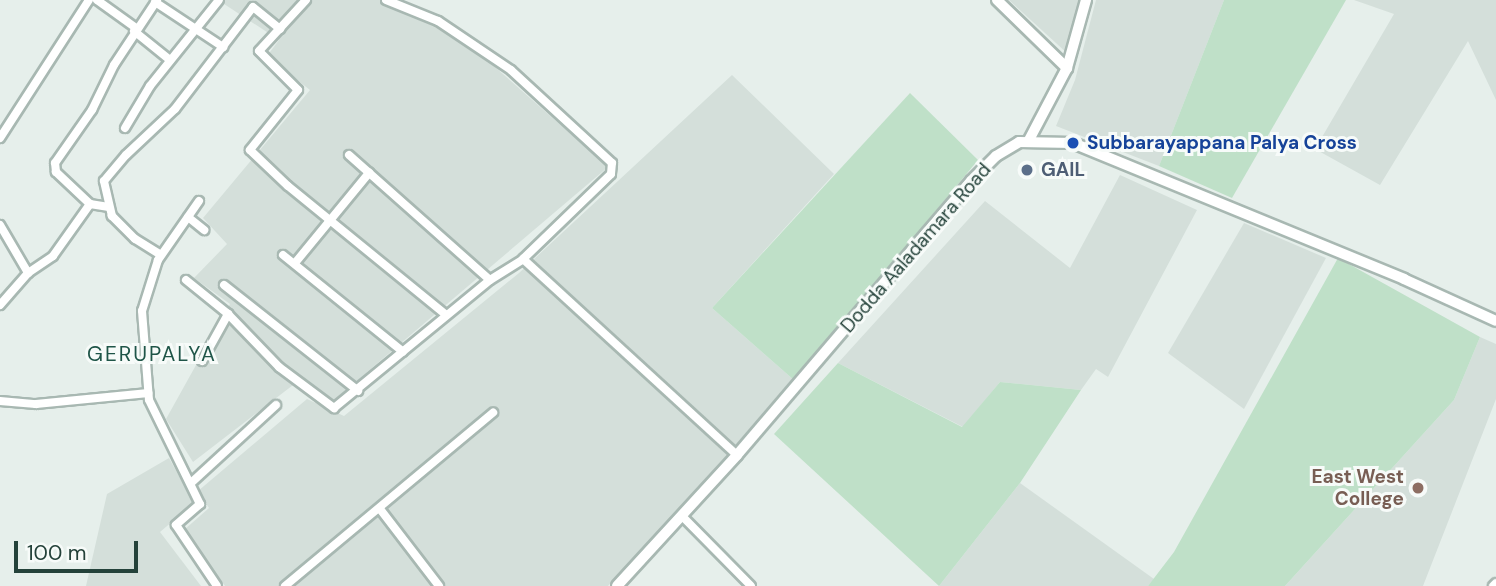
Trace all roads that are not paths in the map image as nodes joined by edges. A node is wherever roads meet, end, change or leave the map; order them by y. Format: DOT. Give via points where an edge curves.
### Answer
graph roads {
  1 [pos="89,0"];
  2 [pos="97,0"];
  3 [pos="219,0"];
  4 [pos="306,0"];
  5 [pos="386,0"];
  6 [pos="998,0"];
  7 [pos="1086,0"];
  8 [pos="156,1"];
  9 [pos="194,28"];
  10 [pos="135,29"];
  11 [pos="280,29"];
  12 [pos="223,47"];
  13 [pos="170,60"];
  14 [pos="1067,68"];
  15 [pos="125,128"];
  16 [pos="0,138"];
  17 [pos="1029,140"];
  18 [pos="349,155"];
  19 [pos="369,173"];
  20 [pos="199,201"];
  21 [pos="90,204"];
  22 [pos="109,207"];
  23 [pos="179,209"];
  24 [pos="188,216"];
  25 [pos="329,220"];
  26 [pos="0,225"];
  27 [pos="204,230"];
  28 [pos="161,255"];
  29 [pos="283,255"];
  30 [pos="523,259"];
  31 [pos="295,263"];
  32 [pos="28,273"];
  33 [pos="186,280"];
  34 [pos="490,280"];
  35 [pos="224,285"];
  36 [pos="0,305"];
  37 [pos="228,314"];
  38 [pos="446,315"];
  39 [pos="1496,321"];
  40 [pos="402,352"];
  41 [pos="202,360"];
  42 [pos="358,391"];
  43 [pos="148,393"];
  44 [pos="0,401"];
  45 [pos="276,405"];
  46 [pos="492,413"];
  47 [pos="737,455"];
  48 [pos="192,482"];
  49 [pos="380,509"];
  50 [pos="682,516"];
  51 [pos="217,586"];
  52 [pos="285,586"];
  53 [pos="439,586"];
  54 [pos="617,586"];
  55 [pos="751,586"];
  1 -- 16 [label="street"];
  2 -- 10 [label="street"];
  3 -- 9 [label="street"];
  4 -- 11 [label="street"];
  5 -- 30 [label="street" via="438,21 511,70 613,166 611,174"];
  6 -- 14 [label="street"];
  7 -- 14 [label="street"];
  8 -- 9 [label="street"];
  8 -- 10 [label="street"];
  9 -- 12 [label="street"];
  9 -- 13 [label="street"];
  10 -- 13 [label="street"];
  10 -- 21 [label="street" via="92,110 55,163 56,172"];
  11 -- 12 [label="street" via="254,7"];
  11 -- 25 [label="street" via="259,51 297,86 298,93 250,150"];
  12 -- 22 [label="street" via="175,109 105,179"];
  13 -- 15 [label="street"];
  14 -- 17 [label="street"];
  17 -- 39 [label="main road" via="1073,144"];
  17 -- 47 [label="main road, Dodda Aaladamara Road" via="996,156 971,181"];
  18 -- 19 [label="street"];
  19 -- 25 [label="street"];
  19 -- 34 [label="street"];
  20 -- 24 [label="street"];
  21 -- 22 [label="street"];
  21 -- 32 [label="street" via="53,256"];
  22 -- 28 [label="street" via="135,239"];
  23 -- 24 [label="street"];
  24 -- 27 [label="street"];
  24 -- 28 [label="street"];
  25 -- 31 [label="street"];
  25 -- 38 [label="street"];
  26 -- 32 [label="street"];
  28 -- 43 [label="street" via="142,311"];
  29 -- 31 [label="street"];
  30 -- 34 [label="street"];
  30 -- 47 [label="street"];
  31 -- 40 [label="street"];
  32 -- 36 [label="street"];
  33 -- 37 [label="street"];
  34 -- 38 [label="street"];
  35 -- 42 [label="street"];
  37 -- 41 [label="street"];
  37 -- 42 [label="street" via="279,367 334,408"];
  38 -- 40 [label="street"];
  40 -- 42 [label="street"];
  43 -- 44 [label="street" via="36,404"];
  43 -- 48 [label="street"];
  45 -- 48 [label="street"];
  46 -- 49 [label="street"];
  47 -- 50 [label="main road, Dodda Aaladamara Road"];
  48 -- 51 [label="street" via="201,504 176,525"];
  49 -- 52 [label="street"];
  49 -- 53 [label="street"];
  50 -- 54 [label="main road, Dodda Aaladamara Road"];
  50 -- 55 [label="street"];
}
